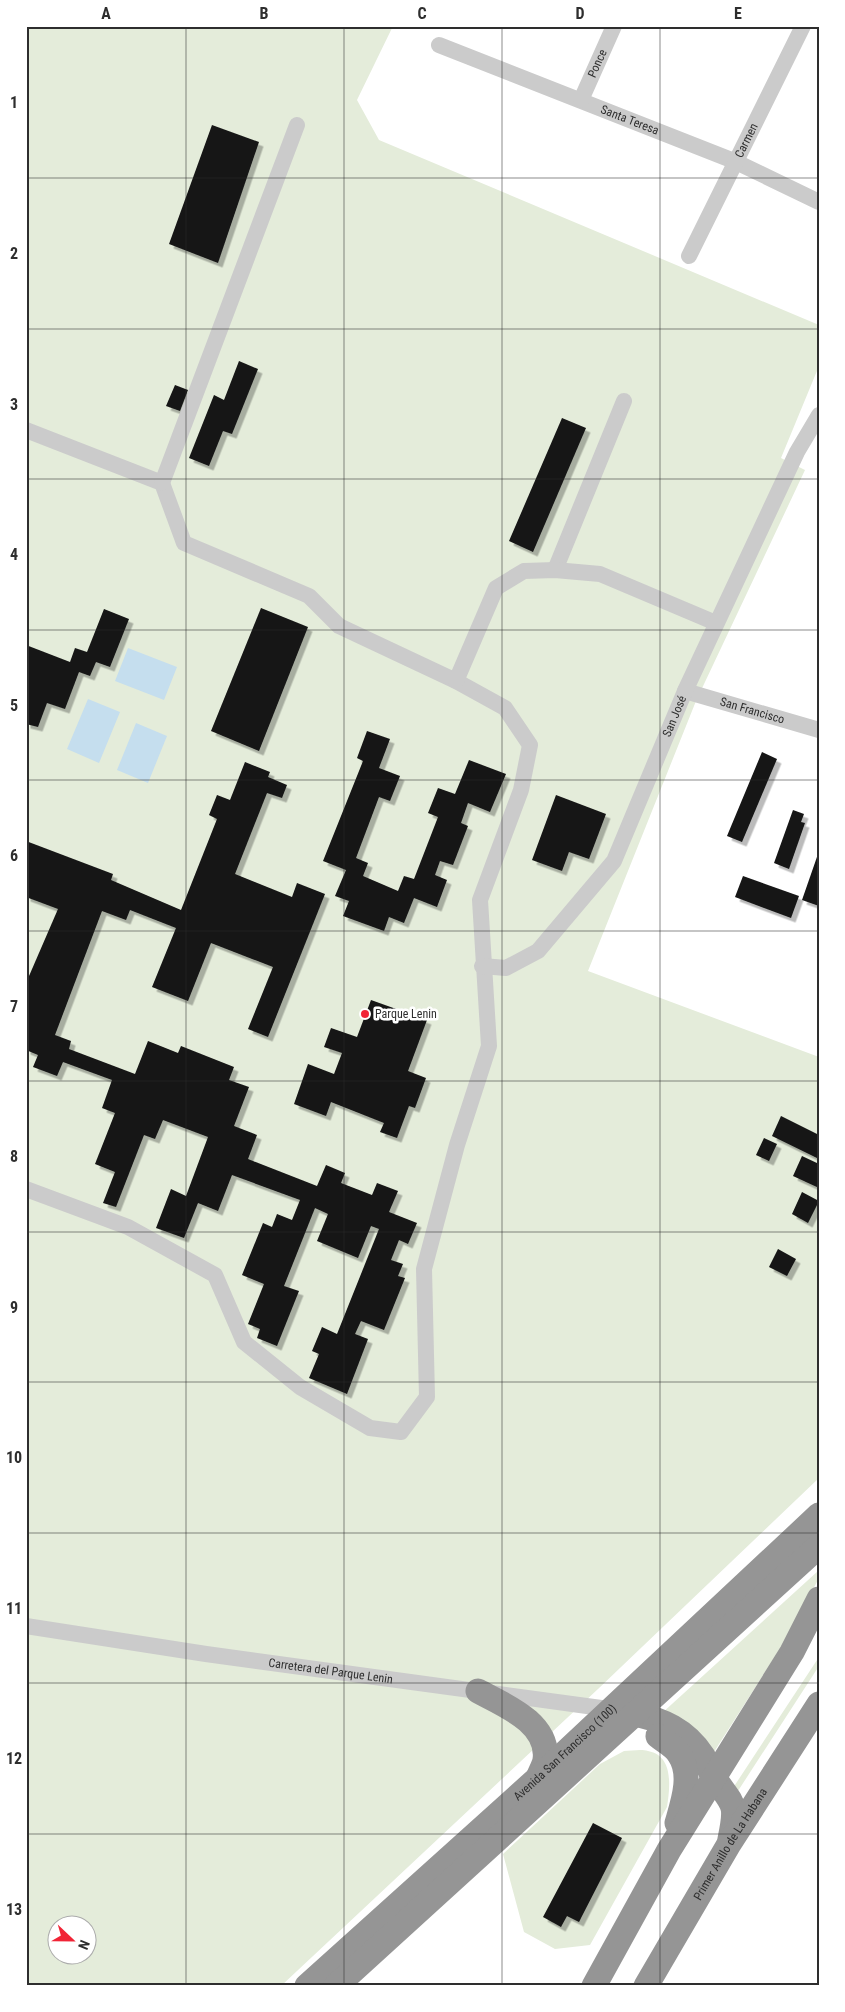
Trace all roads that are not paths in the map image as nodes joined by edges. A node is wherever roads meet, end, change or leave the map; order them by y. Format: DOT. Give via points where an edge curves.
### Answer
graph roads {
  1 [pos="614,26"];
  2 [pos="803,26"];
  3 [pos="439,45"];
  4 [pos="581,100"];
  5 [pos="297,125"];
  6 [pos="734,162"];
  7 [pos="819,202"];
  8 [pos="689,256"];
  9 [pos="624,401"];
  10 [pos="819,415"];
  11 [pos="26,430"];
  12 [pos="162,483"];
  13 [pos="555,570"];
  14 [pos="716,623"];
  15 [pos="456,681"];
  16 [pos="685,691"];
  17 [pos="819,730"];
  18 [pos="482,966"];
  19 [pos="26,1189"];
  20 [pos="819,1515"];
  21 [pos="819,1546"];
  22 [pos="819,1599"];
  23 [pos="26,1626"];
  24 [pos="478,1692"];
  25 [pos="819,1704"];
  26 [pos="623,1712"];
  27 [pos="661,1739"];
  28 [pos="714,1777"];
  29 [pos="548,1781"];
  30 [pos="729,1844"];
  31 [pos="669,1850"];
  32 [pos="307,1986"];
  33 [pos="336,1986"];
  34 [pos="594,1986"];
  35 [pos="646,1986"];
  1 -- 4 [label="street, Ponce"];
  2 -- 6 [label="street, Carmen"];
  3 -- 4 [label="street, Santa Teresa"];
  4 -- 6 [label="street, Santa Teresa"];
  5 -- 12 [label="street"];
  6 -- 7 [label="street, Santa Teresa"];
  6 -- 8 [label="street, Carmen"];
  9 -- 13 [label="street"];
  10 -- 14 [label="street, San José" via="796,452"];
  11 -- 12 [label="street"];
  12 -- 15 [label="street" via="184,543 308,596 339,626"];
  13 -- 14 [label="street" via="600,574"];
  13 -- 15 [label="street" via="524,571 496,588"];
  14 -- 16 [label="street, San José"];
  15 -- 18 [label="street" via="505,708 530,745 521,790 480,900"];
  16 -- 17 [label="street, San Francisco"];
  16 -- 18 [label="street, San José" via="614,861 538,951 506,968"];
  18 -- 19 [label="street" via="489,1046 457,1145 424,1269 427,1396 400,1432 370,1428 300,1387 244,1342 215,1275 128,1227"];
  20 -- 26 [label="highway, Avenida San Francisco (100)"];
  21 -- 26 [label="highway, Avenida San Francisco (100)"];
  22 -- 28 [label="highway" via="792,1652"];
  23 -- 24 [label="street, Carretera del Parque Lenin"];
  24 -- 26 [label="street, Carretera del Parque Lenin"];
  24 -- 29 [label="highway" via="518,1713 536,1730 540,1736"];
  25 -- 30 [label="highway, Primer Anillo de La Habana"];
  26 -- 27 [label="highway"];
  26 -- 28 [label="highway" via="658,1719 678,1729 702,1755"];
  26 -- 29 [label="highway, Avenida San Francisco (100)"];
  27 -- 29 [label="highway" via="638,1734 610,1743"];
  27 -- 31 [label="highway" via="679,1753 686,1774 682,1804"];
  28 -- 30 [label="highway" via="732,1801 734,1818"];
  28 -- 31 [label="highway"];
  29 -- 32 [label="highway, Avenida San Francisco (100)"];
  29 -- 33 [label="highway, Avenida San Francisco (100)"];
  30 -- 35 [label="highway, Primer Anillo de La Habana"];
  31 -- 34 [label="highway"];
}
